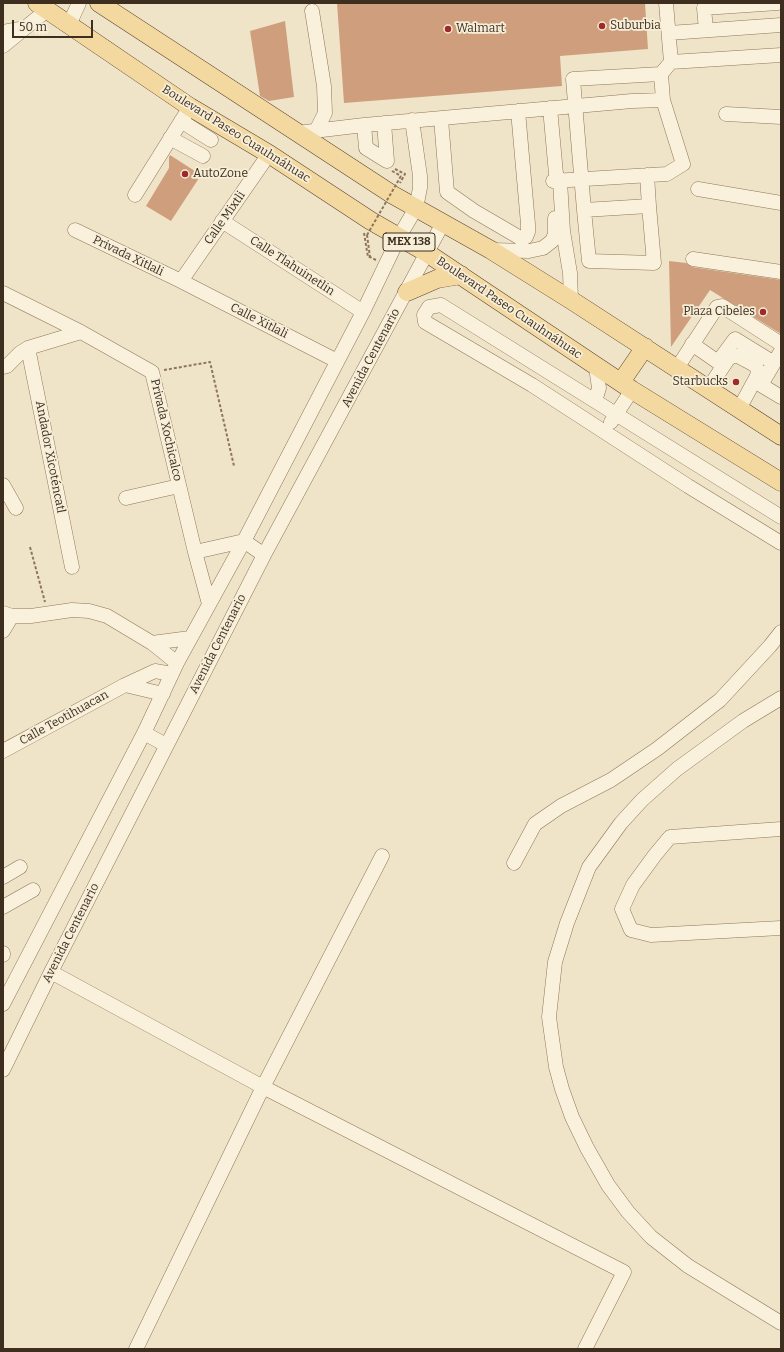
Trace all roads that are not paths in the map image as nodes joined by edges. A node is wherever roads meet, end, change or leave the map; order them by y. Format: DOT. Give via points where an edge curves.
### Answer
graph roads {
  1 [pos="79,3"];
  2 [pos="99,3"];
  3 [pos="666,3"];
  4 [pos="778,3"];
  5 [pos="42,6"];
  6 [pos="312,11"];
  7 [pos="69,25"];
  8 [pos="781,25"];
  9 [pos="26,28"];
  10 [pos="706,30"];
  11 [pos="3,32"];
  12 [pos="669,33"];
  13 [pos="3,46"];
  14 [pos="781,55"];
  15 [pos="671,62"];
  16 [pos="660,74"];
  17 [pos="663,100"];
  18 [pos="576,106"];
  19 [pos="550,108"];
  20 [pos="518,111"];
  21 [pos="185,114"];
  22 [pos="726,114"];
  23 [pos="781,117"];
  24 [pos="441,119"];
  25 [pos="412,120"];
  26 [pos="384,123"];
  27 [pos="364,125"];
  28 [pos="316,131"];
  29 [pos="296,133"];
  30 [pos="170,138"];
  31 [pos="211,140"];
  32 [pos="269,154"];
  33 [pos="203,156"];
  34 [pos="647,175"];
  35 [pos="556,178"];
  36 [pos="581,179"];
  37 [pos="698,189"];
  38 [pos="135,195"];
  39 [pos="781,203"];
  40 [pos="649,206"];
  41 [pos="416,208"];
  42 [pos="584,210"];
  43 [pos="222,220"];
  44 [pos="443,223"];
  45 [pos="75,230"];
  46 [pos="399,237"];
  47 [pos="491,250"];
  48 [pos="427,253"];
  49 [pos="693,258"];
  50 [pos="781,272"];
  51 [pos="461,275"];
  52 [pos="181,281"];
  53 [pos="407,292"];
  54 [pos="3,293"];
  55 [pos="571,300"];
  56 [pos="363,312"];
  57 [pos="81,332"];
  58 [pos="692,344"];
  59 [pos="781,344"];
  60 [pos="645,347"];
  61 [pos="28,348"];
  62 [pos="781,351"];
  63 [pos="337,361"];
  64 [pos="774,363"];
  65 [pos="3,367"];
  66 [pos="596,367"];
  67 [pos="677,368"];
  68 [pos="626,386"];
  69 [pos="708,389"];
  70 [pos="781,397"];
  71 [pos="595,401"];
  72 [pos="739,409"];
  73 [pos="616,414"];
  74 [pos="606,432"];
  75 [pos="781,436"];
  76 [pos="781,482"];
  77 [pos="3,485"];
  78 [pos="179,486"];
  79 [pos="126,498"];
  80 [pos="16,508"];
  81 [pos="781,517"];
  82 [pos="244,541"];
  83 [pos="781,543"];
  84 [pos="195,552"];
  85 [pos="264,555"];
  86 [pos="72,567"];
  87 [pos="209,604"];
  88 [pos="8,615"];
  89 [pos="3,631"];
  90 [pos="781,632"];
  91 [pos="190,638"];
  92 [pos="152,643"];
  93 [pos="174,669"];
  94 [pos="125,685"];
  95 [pos="163,694"];
  96 [pos="781,698"];
  97 [pos="144,733"];
  98 [pos="166,745"];
  99 [pos="3,752"];
  100 [pos="781,829"];
  101 [pos="382,856"];
  102 [pos="514,863"];
  103 [pos="20,867"];
  104 [pos="3,877"];
  105 [pos="33,890"];
  106 [pos="3,907"];
  107 [pos="781,928"];
  108 [pos="51,972"];
  109 [pos="3,1004"];
  110 [pos="3,1070"];
  111 [pos="263,1087"];
  112 [pos="781,1322"];
  113 [pos="136,1349"];
  114 [pos="586,1349"];
  1 -- 7 [label="street"];
  2 -- 29 [label="main road, MEX 138"];
  3 -- 12 [label="street"];
  4 -- 10 [label="street" via="704,8"];
  5 -- 7 [label="main road, Boulevard Paseo Cuauhnáhuac / MEX 138"];
  5 -- 9 [label="street"];
  6 -- 28 [label="street" via="324,86 325,113"];
  7 -- 21 [label="main road, Boulevard Paseo Cuauhnáhuac / MEX 138"];
  8 -- 10 [label="street"];
  9 -- 11 [label="street"];
  9 -- 13 [label="street"];
  10 -- 12 [label="street"];
  12 -- 15 [label="street"];
  14 -- 15 [label="street"];
  15 -- 16 [label="street"];
  16 -- 17 [label="street"];
  16 -- 18 [label="street" via="573,79"];
  17 -- 18 [label="street"];
  17 -- 34 [label="street" via="683,164 668,174"];
  18 -- 19 [label="street"];
  18 -- 36 [label="street"];
  19 -- 20 [label="street"];
  19 -- 35 [label="street"];
  20 -- 24 [label="street"];
  20 -- 24 [label="street" via="528,224 526,237 522,239 447,192"];
  21 -- 30 [label="street"];
  21 -- 31 [label="street"];
  21 -- 32 [label="main road, Boulevard Paseo Cuauhnáhuac / MEX 138"];
  22 -- 23 [label="street"];
  24 -- 25 [label="street"];
  25 -- 26 [label="street"];
  25 -- 41 [label="street" via="420,176"];
  26 -- 27 [label="street"];
  26 -- 27 [label="street" via="387,161 366,148"];
  27 -- 28 [label="street"];
  28 -- 29 [label="street"];
  29 -- 41 [label="main road, MEX 138"];
  30 -- 33 [label="street"];
  30 -- 38 [label="street"];
  32 -- 43 [label="street, Calle Mixtli"];
  32 -- 46 [label="main road, Boulevard Paseo Cuauhnáhuac / MEX 138" via="369,228"];
  34 -- 36 [label="street"];
  34 -- 40 [label="street"];
  35 -- 36 [label="street"];
  35 -- 47 [label="street" via="555,234 552,241 529,251"];
  35 -- 55 [label="street" via="570,273"];
  36 -- 42 [label="street"];
  37 -- 39 [label="street"];
  40 -- 42 [label="street"];
  40 -- 42 [label="street" via="654,263 589,261"];
  41 -- 44 [label="main road, MEX 138"];
  41 -- 46 [label="street"];
  43 -- 52 [label="street, Calle Mixtli"];
  43 -- 56 [label="street, Calle Tlahuinetlin"];
  44 -- 47 [label="main road, MEX 138"];
  44 -- 48 [label="street, Avenida Centenario"];
  45 -- 52 [label="street, Privada Xitlali"];
  46 -- 48 [label="main road, Boulevard Paseo Cuauhnáhuac / MEX 138"];
  46 -- 56 [label="street"];
  47 -- 55 [label="main road, MEX 138"];
  48 -- 51 [label="main road, Boulevard Paseo Cuauhnáhuac / MEX 138"];
  48 -- 53 [label="street, Avenida Centenario"];
  49 -- 50 [label="street"];
  51 -- 53 [label="main road" via="437,279"];
  51 -- 66 [label="main road, Boulevard Paseo Cuauhnáhuac / MEX 138"];
  52 -- 63 [label="street, Calle Xitlali"];
  53 -- 85 [label="street, Avenida Centenario"];
  54 -- 57 [label="street, Privada Xochicalco"];
  55 -- 60 [label="main road, MEX 138"];
  56 -- 63 [label="street"];
  57 -- 61 [label="street"];
  57 -- 78 [label="street, Privada Xochicalco" via="152,372"];
  58 -- 59 [label="street" via="717,307 722,306"];
  58 -- 64 [label="street" via="718,362 735,339"];
  58 -- 67 [label="street"];
  60 -- 67 [label="main road, MEX 138"];
  60 -- 68 [label="main road"];
  61 -- 65 [label="street"];
  61 -- 86 [label="street, Andador Xicoténcatl"];
  62 -- 64 [label="street"];
  63 -- 82 [label="street"];
  64 -- 70 [label="street" via="761,385"];
  66 -- 68 [label="main road, Boulevard Paseo Cuauhnáhuac / MEX 138"];
  66 -- 71 [label="street" via="599,388"];
  67 -- 69 [label="main road, MEX 138"];
  68 -- 73 [label="street"];
  68 -- 76 [label="main road, Boulevard Paseo Cuauhnáhuac / MEX 138"];
  69 -- 72 [label="main road, MEX 138"];
  69 -- 72 [label="street" via="728,359 733,356 755,365 758,370 757,376"];
  71 -- 73 [label="street"];
  71 -- 74 [label="street" via="441,305 429,306 424,314 425,322 532,384"];
  72 -- 75 [label="main road, MEX 138"];
  73 -- 74 [label="street"];
  73 -- 81 [label="street"];
  74 -- 83 [label="street"];
  77 -- 80 [label="street"];
  78 -- 79 [label="street"];
  78 -- 84 [label="street, Privada Xochicalco"];
  82 -- 84 [label="street"];
  82 -- 85 [label="street"];
  82 -- 87 [label="street"];
  84 -- 87 [label="street, Privada Xochicalco"];
  85 -- 98 [label="street, Avenida Centenario"];
  87 -- 91 [label="street"];
  88 -- 89 [label="street"];
  88 -- 92 [label="street" via="31,616 72,610 89,611 107,616"];
  90 -- 102 [label="street" via="720,700 657,750 535,824"];
  91 -- 92 [label="street"];
  91 -- 93 [label="street"];
  92 -- 93 [label="street"];
  93 -- 94 [label="street, Calle Teotihuacan" via="155,671"];
  93 -- 95 [label="street"];
  94 -- 95 [label="street"];
  94 -- 99 [label="street, Calle Teotihuacan"];
  95 -- 97 [label="street"];
  96 -- 112 [label="street" via="742,721 677,769 621,823 589,868 567,923 555,962 549,1017 556,1067 572,1117 586,1148 628,1212 651,1237 688,1266"];
  97 -- 98 [label="street"];
  97 -- 109 [label="street"];
  98 -- 108 [label="street, Avenida Centenario"];
  100 -- 107 [label="street" via="670,837 633,885 622,910 631,930 651,935"];
  101 -- 111 [label="street"];
  103 -- 104 [label="street"];
  105 -- 106 [label="street"];
  108 -- 110 [label="street, Avenida Centenario"];
  108 -- 111 [label="street"];
  111 -- 113 [label="street"];
  111 -- 114 [label="street" via="624,1272"];
}
